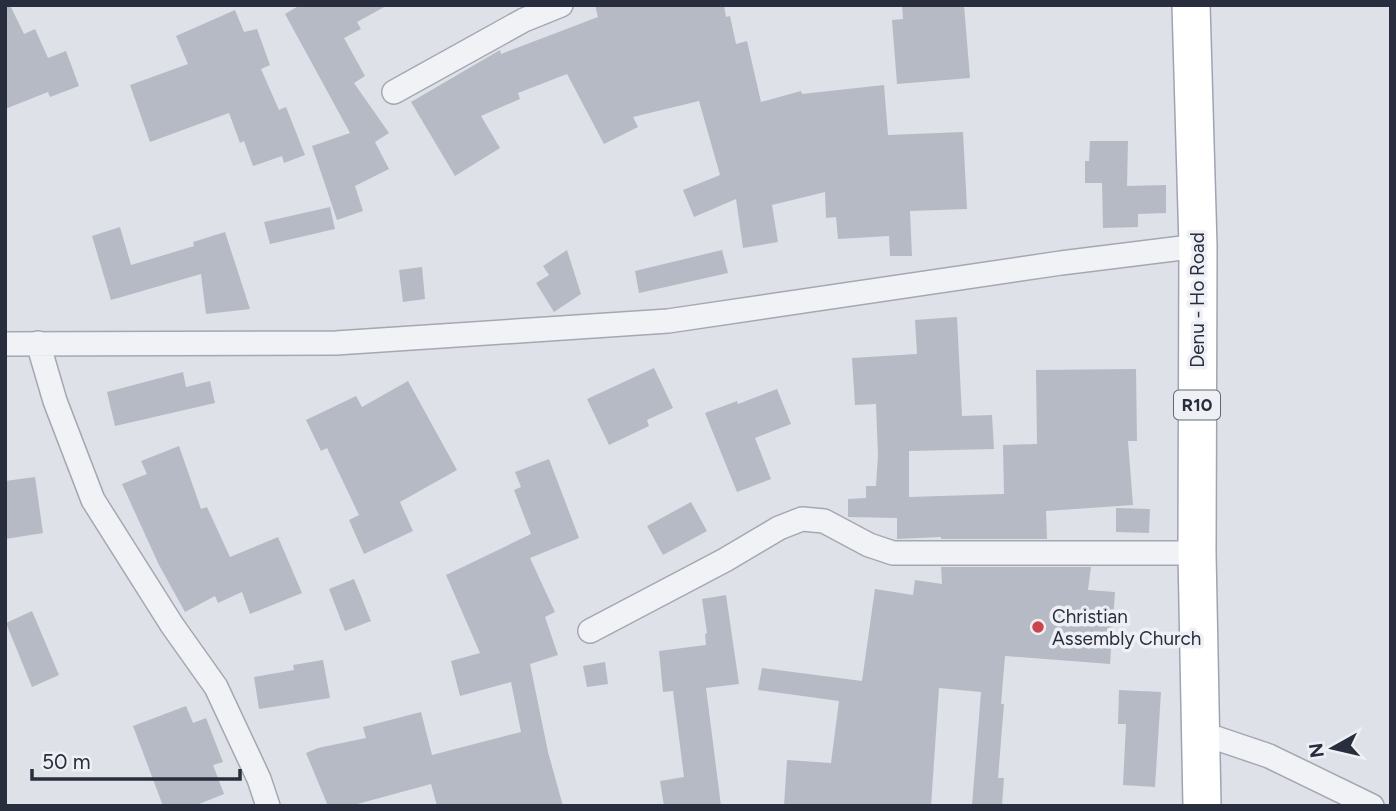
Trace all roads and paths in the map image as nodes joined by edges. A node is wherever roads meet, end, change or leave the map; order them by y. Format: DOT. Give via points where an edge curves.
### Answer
graph roads {
  1 [pos="561,5"];
  2 [pos="1191,5"];
  3 [pos="394,92"];
  4 [pos="1198,246"];
  5 [pos="38,343"];
  6 [pos="5,344"];
  7 [pos="1197,554"];
  8 [pos="590,631"];
  9 [pos="1201,733"];
  10 [pos="268,806"];
  11 [pos="1202,806"];
  12 [pos="1372,806"];
  1 -- 3 [label="street" via="524,20"];
  2 -- 4 [label="main road, Denu - Ho Road / R10"];
  4 -- 5 [label="street" via="668,321 336,343"];
  4 -- 7 [label="main road, Denu - Ho Road / R10"];
  5 -- 6 [label="street"];
  5 -- 10 [label="street" via="93,500 216,687"];
  7 -- 8 [label="street" via="893,553 824,521 802,519"];
  7 -- 9 [label="main road, Denu - Ho Road / R10"];
  9 -- 11 [label="main road, Denu - Ho Road / R10"];
  9 -- 12 [label="street" via="1269,756"];
}
